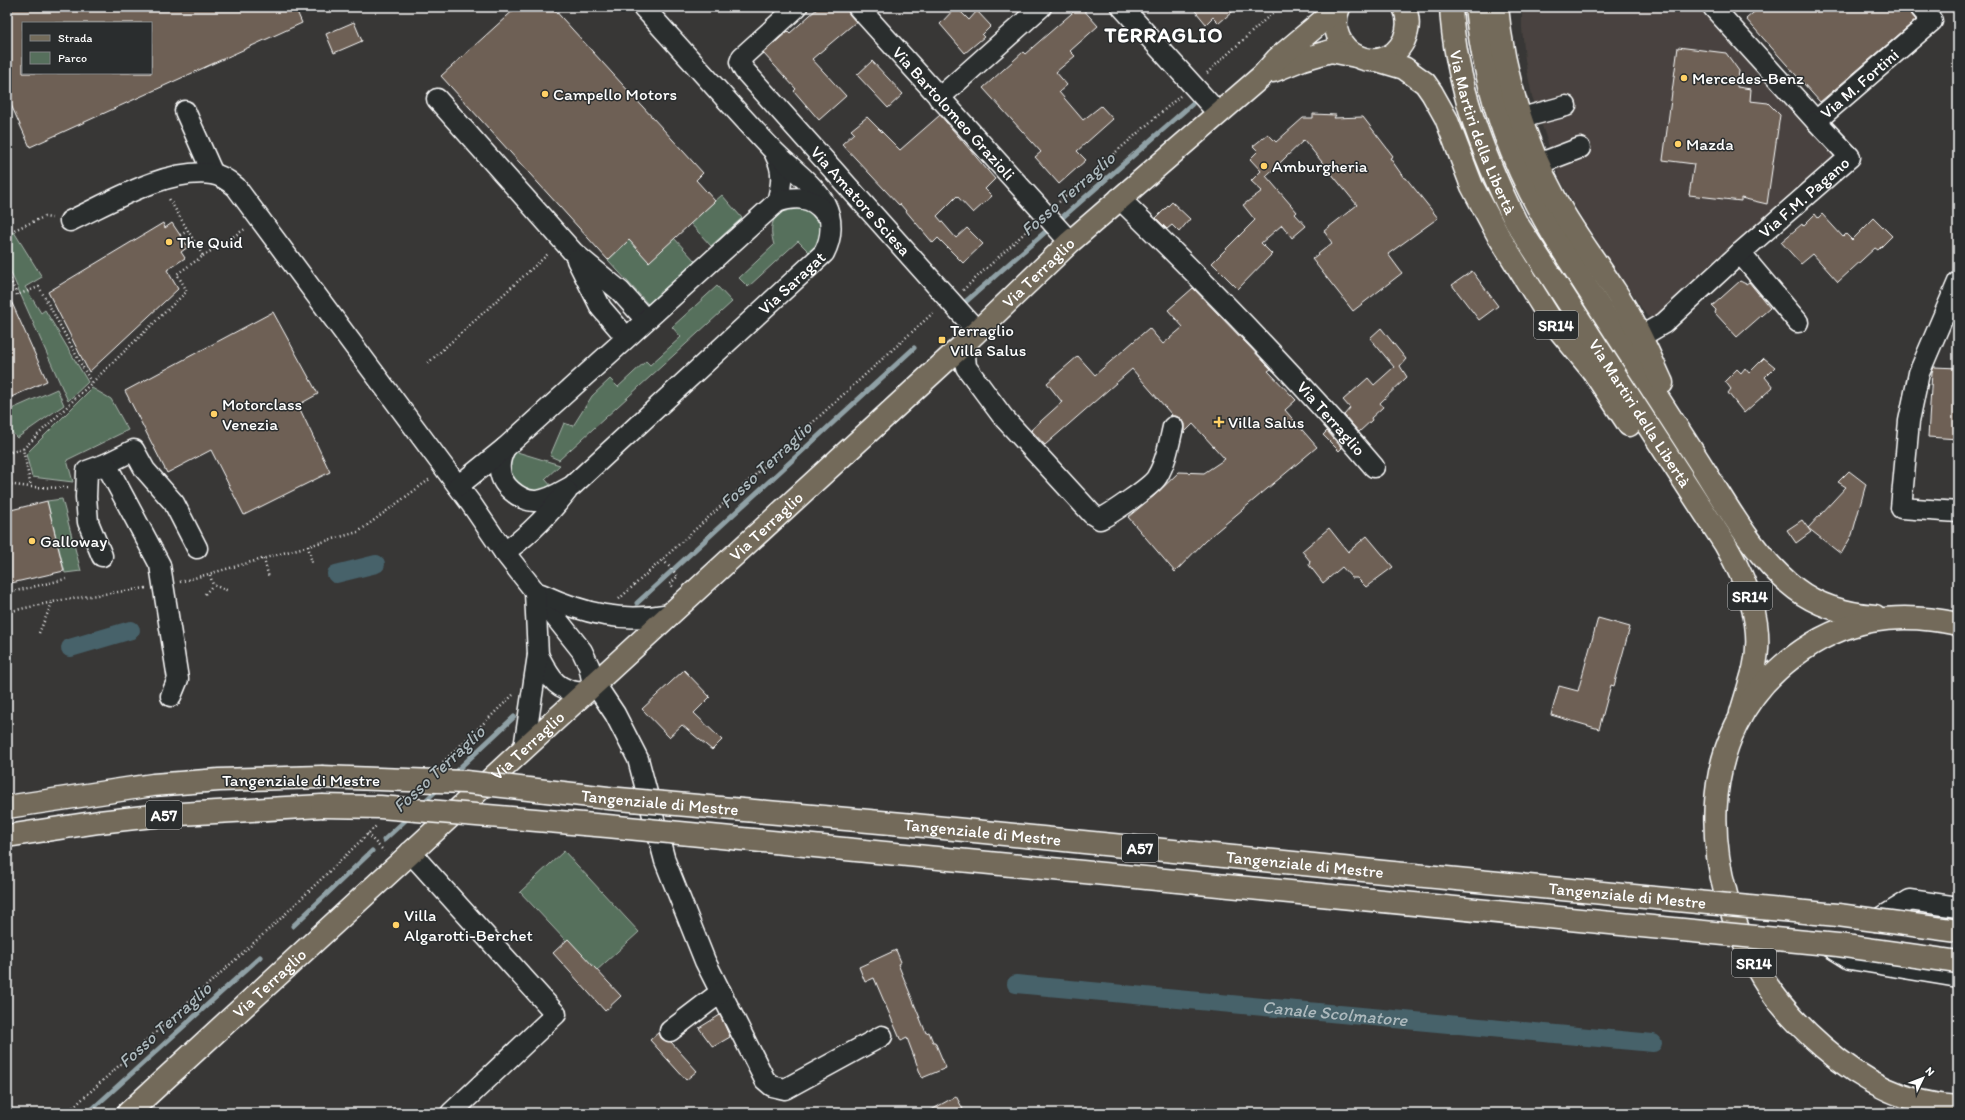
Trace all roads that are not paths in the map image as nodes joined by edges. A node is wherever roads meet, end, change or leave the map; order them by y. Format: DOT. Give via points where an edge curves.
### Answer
graph roads {
  1 [pos="643,7"];
  2 [pos="797,7"];
  3 [pos="858,7"];
  4 [pos="1041,7"];
  5 [pos="1122,7"];
  6 [pos="1339,7"];
  7 [pos="1451,7"];
  8 [pos="1476,7"];
  9 [pos="1497,7"];
  10 [pos="1510,7"];
  11 [pos="1713,7"];
  12 [pos="1920,7"];
  13 [pos="1407,10"];
  14 [pos="1366,58"];
  15 [pos="1509,74"];
  16 [pos="1262,76"];
  17 [pos="939,98"];
  18 [pos="437,99"];
  19 [pos="1201,101"];
  20 [pos="1566,106"];
  21 [pos="185,111"];
  22 [pos="1521,118"];
  23 [pos="1816,122"];
  24 [pos="1580,148"];
  25 [pos="773,151"];
  26 [pos="1538,164"];
  27 [pos="213,174"];
  28 [pos="1119,198"];
  29 [pos="777,202"];
  30 [pos="829,218"];
  31 [pos="70,221"];
  32 [pos="1067,239"];
  33 [pos="573,252"];
  34 [pos="1740,253"];
  35 [pos="1958,282"];
  36 [pos="646,320"];
  37 [pos="1798,322"];
  38 [pos="626,337"];
  39 [pos="1640,337"];
  40 [pos="970,338"];
  41 [pos="1173,427"];
  42 [pos="505,448"];
  43 [pos="1690,448"];
  44 [pos="106,464"];
  45 [pos="1374,467"];
  46 [pos="458,486"];
  47 [pos="572,486"];
  48 [pos="1690,492"];
  49 [pos="1958,512"];
  50 [pos="197,548"];
  51 [pos="504,552"];
  52 [pos="102,556"];
  53 [pos="535,592"];
  54 [pos="670,614"];
  55 [pos="1958,616"];
  56 [pos="1886,618"];
  57 [pos="1935,620"];
  58 [pos="1958,624"];
  59 [pos="538,655"];
  60 [pos="588,689"];
  61 [pos="171,696"];
  62 [pos="1741,713"];
  63 [pos="524,748"];
  64 [pos="7,807"];
  65 [pos="7,836"];
  66 [pos="403,859"];
  67 [pos="1958,907"];
  68 [pos="1876,921"];
  69 [pos="1958,931"];
  70 [pos="1826,944"];
  71 [pos="1958,962"];
  72 [pos="1958,977"];
  73 [pos="721,992"];
  74 [pos="670,1031"];
  75 [pos="882,1036"];
  76 [pos="1958,1107"];
  77 [pos="128,1113"];
  78 [pos="451,1113"];
  1 -- 25 [label="street"];
  2 -- 40 [label="street, Via Amatore Sciesa" via="742,57 740,62 744,70 949,301"];
  3 -- 17 [label="street, Via Bartolomeo Grazioli"];
  4 -- 17 [label="street"];
  5 -- 19 [label="street"];
  6 -- 14 [label="main road" via="1336,18 1337,35 1346,50"];
  6 -- 16 [label="main road, Via Terraglio" via="1277,59"];
  7 -- 48 [label="main road, Via Martiri della Libertà / SR14" via="1454,37 1468,104 1481,143 1510,209 1546,270"];
  8 -- 43 [label="main road, Via Martiri della Libertà / SR14" via="1489,88 1523,181 1558,243"];
  9 -- 15 [label="main road, SR14"];
  10 -- 15 [label="main road"];
  11 -- 23 [label="street, Via M. Fortini"];
  12 -- 23 [label="street, Via M. Fortini" via="1932,21"];
  13 -- 14 [label="main road" via="1406,35 1400,47 1389,55"];
  14 -- 16 [label="main road, Via Terraglio" via="1331,51 1303,59"];
  14 -- 48 [label="main road, SR14" via="1404,68 1425,83 1446,118 1475,191 1498,235 1551,320 1593,371 1643,445"];
  15 -- 22 [label="main road, SR14"];
  16 -- 19 [label="main road, Via Terraglio"];
  17 -- 32 [label="street, Via Bartolomeo Grazioli"];
  18 -- 33 [label="street"];
  19 -- 28 [label="main road, Via Terraglio"];
  20 -- 22 [label="street"];
  21 -- 27 [label="street"];
  22 -- 26 [label="main road, SR14"];
  23 -- 34 [label="street, Via F.M. Pagano" via="1850,158"];
  24 -- 26 [label="street"];
  25 -- 29 [label="street" via="783,177"];
  25 -- 30 [label="street, Via Saragat" via="819,195"];
  26 -- 39 [label="main road, SR14" via="1556,200 1616,293"];
  27 -- 31 [label="street" via="180,175 158,181"];
  27 -- 46 [label="street" via="225,178 236,187"];
  28 -- 32 [label="main road, Via Terraglio"];
  28 -- 45 [label="street, Via Terraglio" via="1203,280 1300,383"];
  29 -- 30 [label="street" via="794,197 816,202"];
  29 -- 36 [label="street"];
  30 -- 47 [label="street, Via Saragat" via="830,243 824,253"];
  32 -- 40 [label="main road, Via Terraglio"];
  33 -- 36 [label="street" via="620,291"];
  33 -- 38 [label="street" via="601,308"];
  34 -- 37 [label="street"];
  34 -- 39 [label="street, Via F.M. Pagano" via="1664,323"];
  35 -- 49 [label="street" via="1919,372 1908,421 1901,508"];
  36 -- 38 [label="street"];
  38 -- 42 [label="street"];
  39 -- 43 [label="main road, SR14" via="1668,393"];
  40 -- 41 [label="street" via="966,367 1003,417 1092,514 1100,519 1112,513 1157,478 1166,458"];
  40 -- 54 [label="main road, Via Terraglio"];
  42 -- 46 [label="street"];
  42 -- 47 [label="street, Via Saragat" via="500,470 502,478 513,492 523,498 544,500"];
  43 -- 56 [label="main road, Via Martiri della Libertà / SR14" via="1759,551 1797,589 1812,599 1843,611"];
  44 -- 50 [label="street" via="134,450 145,470 174,503"];
  44 -- 52 [label="street" via="87,471 86,489 88,522"];
  44 -- 61 [label="street" via="160,565 178,679"];
  46 -- 51 [label="street"];
  47 -- 51 [label="street" via="549,514"];
  48 -- 62 [label="main road, Via Martiri della Libertà / SR14" via="1738,567 1748,588 1754,611 1757,633 1756,656"];
  51 -- 53 [label="street"];
  53 -- 54 [label="street" via="590,613 646,618"];
  53 -- 59 [label="street"];
  53 -- 60 [label="street" via="582,651 589,666"];
  54 -- 60 [label="main road, Via Terraglio"];
  55 -- 57 [label="street"];
  56 -- 57 [label="main road, SR14"];
  56 -- 62 [label="main road, SR14" via="1838,630 1809,645 1769,677"];
  57 -- 58 [label="main road, SR14"];
  59 -- 60 [label="street" via="556,683 568,691"];
  59 -- 63 [label="street"];
  60 -- 63 [label="main road, Via Terraglio"];
  60 -- 73 [label="street" via="601,693 638,758 665,861 705,961"];
  62 -- 76 [label="main road, SR14" via="1722,758 1715,812 1716,843 1722,881 1737,926 1762,978 1814,1039 1840,1062 1893,1093 1925,1104"];
  63 -- 66 [label="main road, Via Terraglio"];
  64 -- 68 [label="main road, Tangenziale di Mestre / A57, bridge" via="153,785 219,780 321,777 466,782"];
  65 -- 70 [label="main road, Tangenziale di Mestre / A57, bridge" via="162,815 322,806 388,808 592,825"];
  66 -- 77 [label="main road, Via Terraglio"];
  66 -- 78 [label="street" via="556,1014"];
  67 -- 68 [label="street" via="1910,900"];
  68 -- 69 [label="main road, Tangenziale di Mestre / A57, bridge"];
  70 -- 71 [label="main road, Tangenziale di Mestre / A57, bridge"];
  70 -- 72 [label="street" via="1850,959"];
  73 -- 74 [label="street"];
  73 -- 75 [label="street" via="765,1080 772,1086 785,1089"];
}
